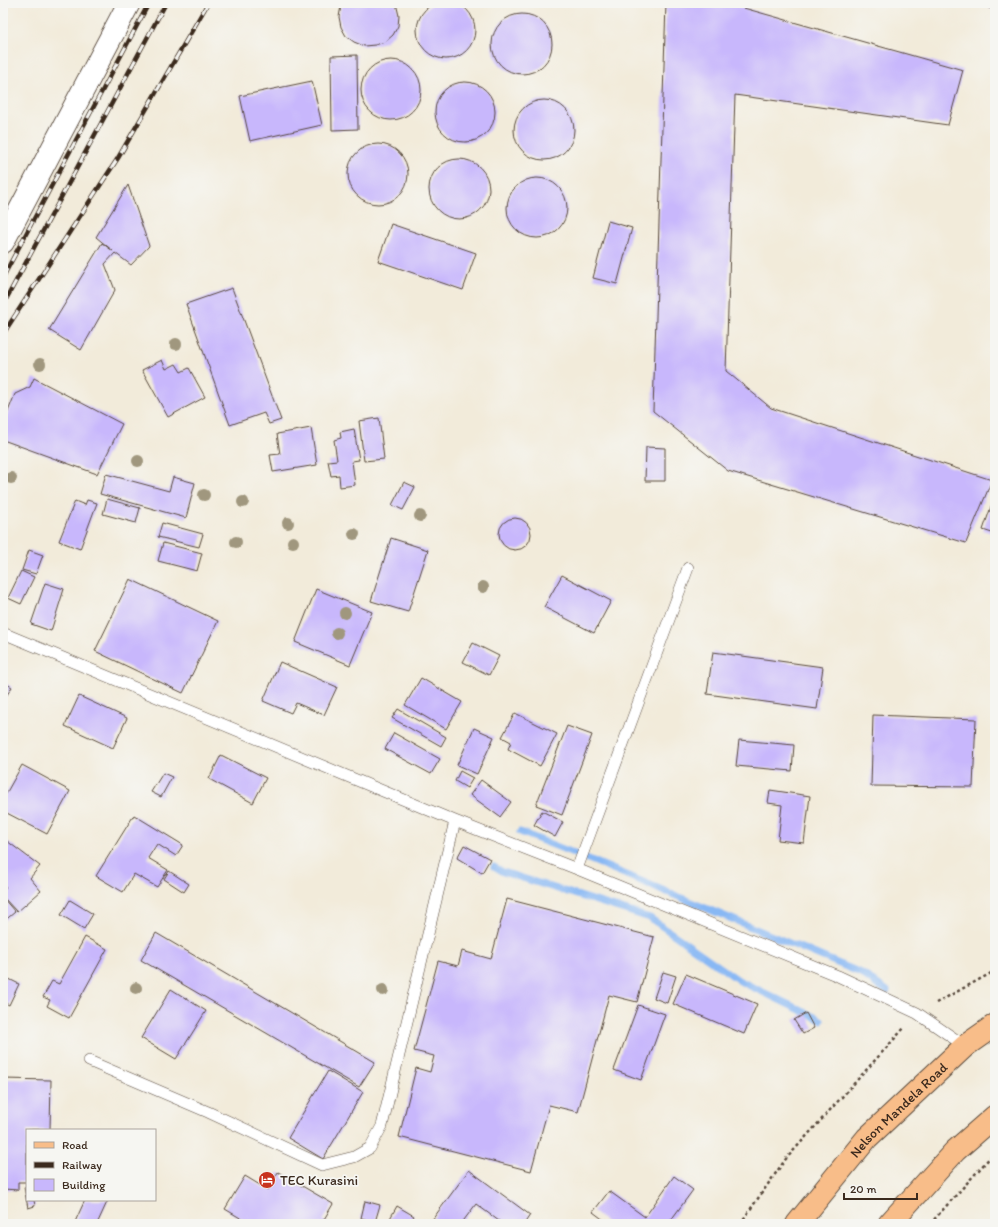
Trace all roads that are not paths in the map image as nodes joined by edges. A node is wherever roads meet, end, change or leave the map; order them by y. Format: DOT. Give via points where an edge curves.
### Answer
graph roads {
  1 [pos="126,5"];
  2 [pos="3,242"];
  3 [pos="688,568"];
  4 [pos="3,633"];
  5 [pos="454,821"];
  6 [pos="576,869"];
  7 [pos="995,1025"];
  8 [pos="965,1046"];
  9 [pos="89,1061"];
  10 [pos="995,1116"];
  11 [pos="796,1224"];
  12 [pos="889,1224"];
  1 -- 2 [label="street"];
  3 -- 6 [label="lane"];
  4 -- 5 [label="lane"];
  5 -- 6 [label="lane"];
  5 -- 9 [label="lane" via="382,1126 370,1148 354,1157 322,1165"];
  6 -- 8 [label="lane" via="838,976 917,1013"];
  7 -- 8 [label="main road, Nelson Mandela Road"];
  8 -- 11 [label="main road, Nelson Mandela Road" via="867,1138"];
  10 -- 12 [label="main road" via="955,1151"];
}
